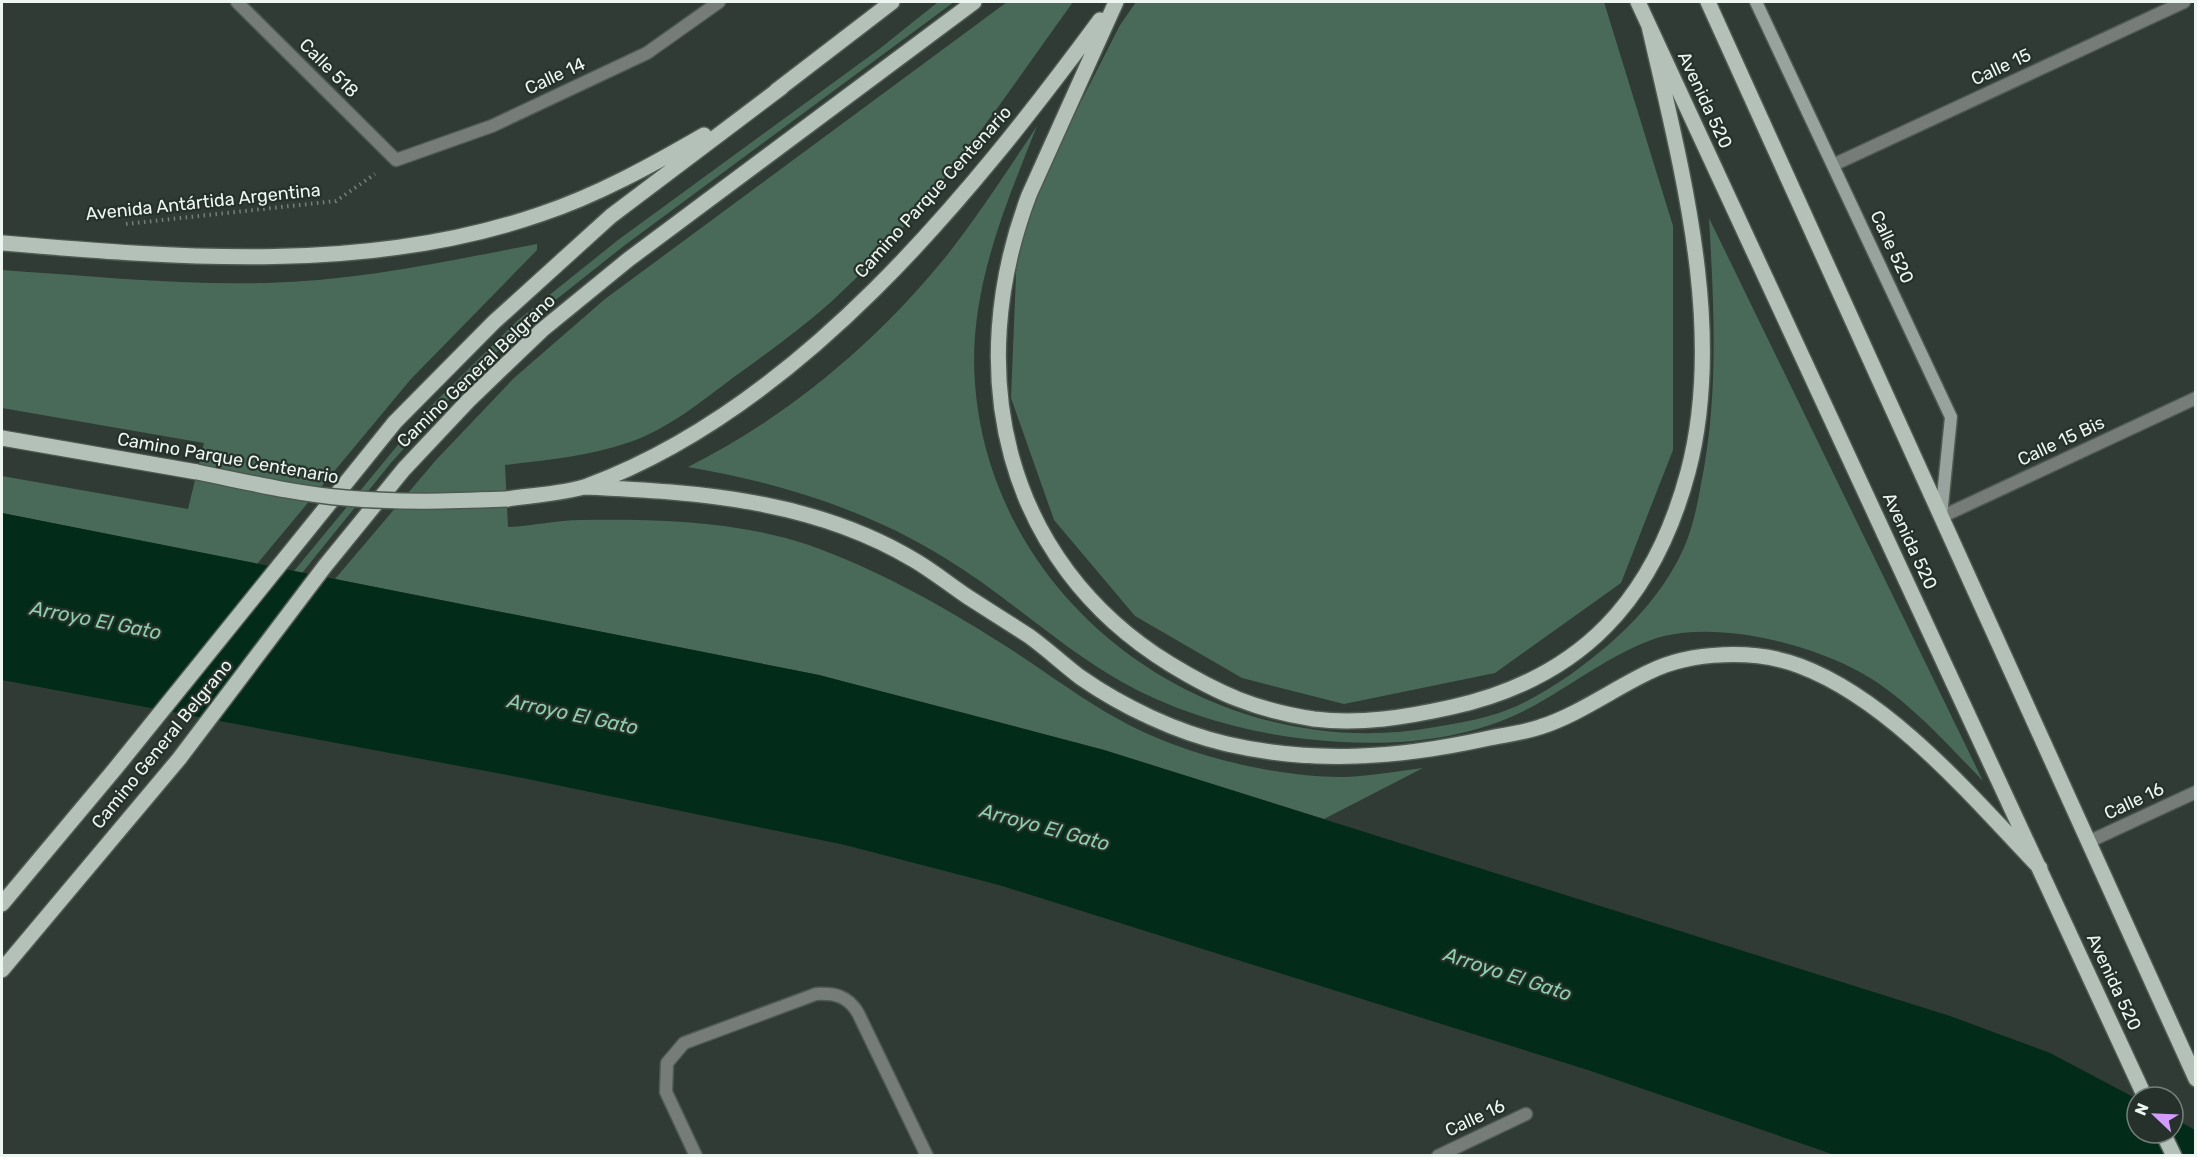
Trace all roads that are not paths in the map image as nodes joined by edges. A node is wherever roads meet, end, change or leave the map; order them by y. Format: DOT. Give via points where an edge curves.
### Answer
graph roads {
  1 [pos="237,2"];
  2 [pos="719,2"];
  3 [pos="892,2"];
  4 [pos="974,2"];
  5 [pos="1115,2"];
  6 [pos="1638,2"];
  7 [pos="1708,2"];
  8 [pos="1756,2"];
  9 [pos="2184,2"];
  10 [pos="1649,26"];
  11 [pos="782,87"];
  12 [pos="396,160"];
  13 [pos="1833,165"];
  14 [pos="2,243"];
  15 [pos="2196,398"];
  16 [pos="2,438"];
  17 [pos="585,487"];
  18 [pos="1941,517"];
  19 [pos="2196,792"];
  20 [pos="2088,842"];
  21 [pos="2040,868"];
  22 [pos="2,904"];
  23 [pos="2,970"];
  24 [pos="2192,1072"];
  25 [pos="2140,1085"];
  26 [pos="1526,1114"];
  27 [pos="696,1155"];
  28 [pos="927,1155"];
  29 [pos="1438,1155"];
  1 -- 12 [label="street, Calle 518"];
  2 -- 12 [label="street, Calle 14" via="648,53 492,126"];
  3 -- 11 [label="main road"];
  4 -- 23 [label="main road, Camino General Belgrano" via="629,259 542,330 468,401 405,469 325,566 178,759"];
  5 -- 10 [label="main road" via="1029,195 1010,258 998,363 1003,420 1028,506 1047,544 1096,605 1127,634 1216,692 1244,703 1316,719 1360,721 1484,699 1544,675 1607,626 1633,597 1673,520 1689,470 1697,422 1702,333 1680,165"];
  5 -- 17 [label="main road, Camino Parque Centenario" via="1024,120 885,280 740,404 680,442"];
  6 -- 10 [label="main road, Avenida 520"];
  7 -- 18 [label="main road, Avenida 520"];
  8 -- 13 [label="street, Calle 520"];
  9 -- 13 [label="street, Calle 15"];
  10 -- 21 [label="main road, Avenida 520"];
  11 -- 14 [label="main road" via="661,159 597,191 541,214 463,235 386,249 218,257"];
  11 -- 22 [label="main road, Camino General Belgrano" via="611,216 494,322 395,422"];
  13 -- 18 [label="street, Calle 520" via="1951,417"];
  15 -- 18 [label="street, Calle 15 Bis"];
  16 -- 17 [label="main road, Camino Parque Centenario, bridge" via="344,498 507,499"];
  17 -- 21 [label="main road" via="695,494 819,516 915,561 1129,706 1170,725 1269,753 1317,758 1374,757 1434,750 1542,727 1653,669 1707,656 1762,656 1780,660 1827,679 1885,716 1958,783"];
  18 -- 20 [label="main road, Avenida 520"];
  19 -- 20 [label="street, Calle 16"];
  20 -- 24 [label="main road, Avenida 520"];
  21 -- 25 [label="main road, Avenida 520"];
  26 -- 29 [label="street, Calle 16"];
  27 -- 28 [label="street" via="666,1092 667,1063 684,1043 816,994 832,993 850,1000"];
}
